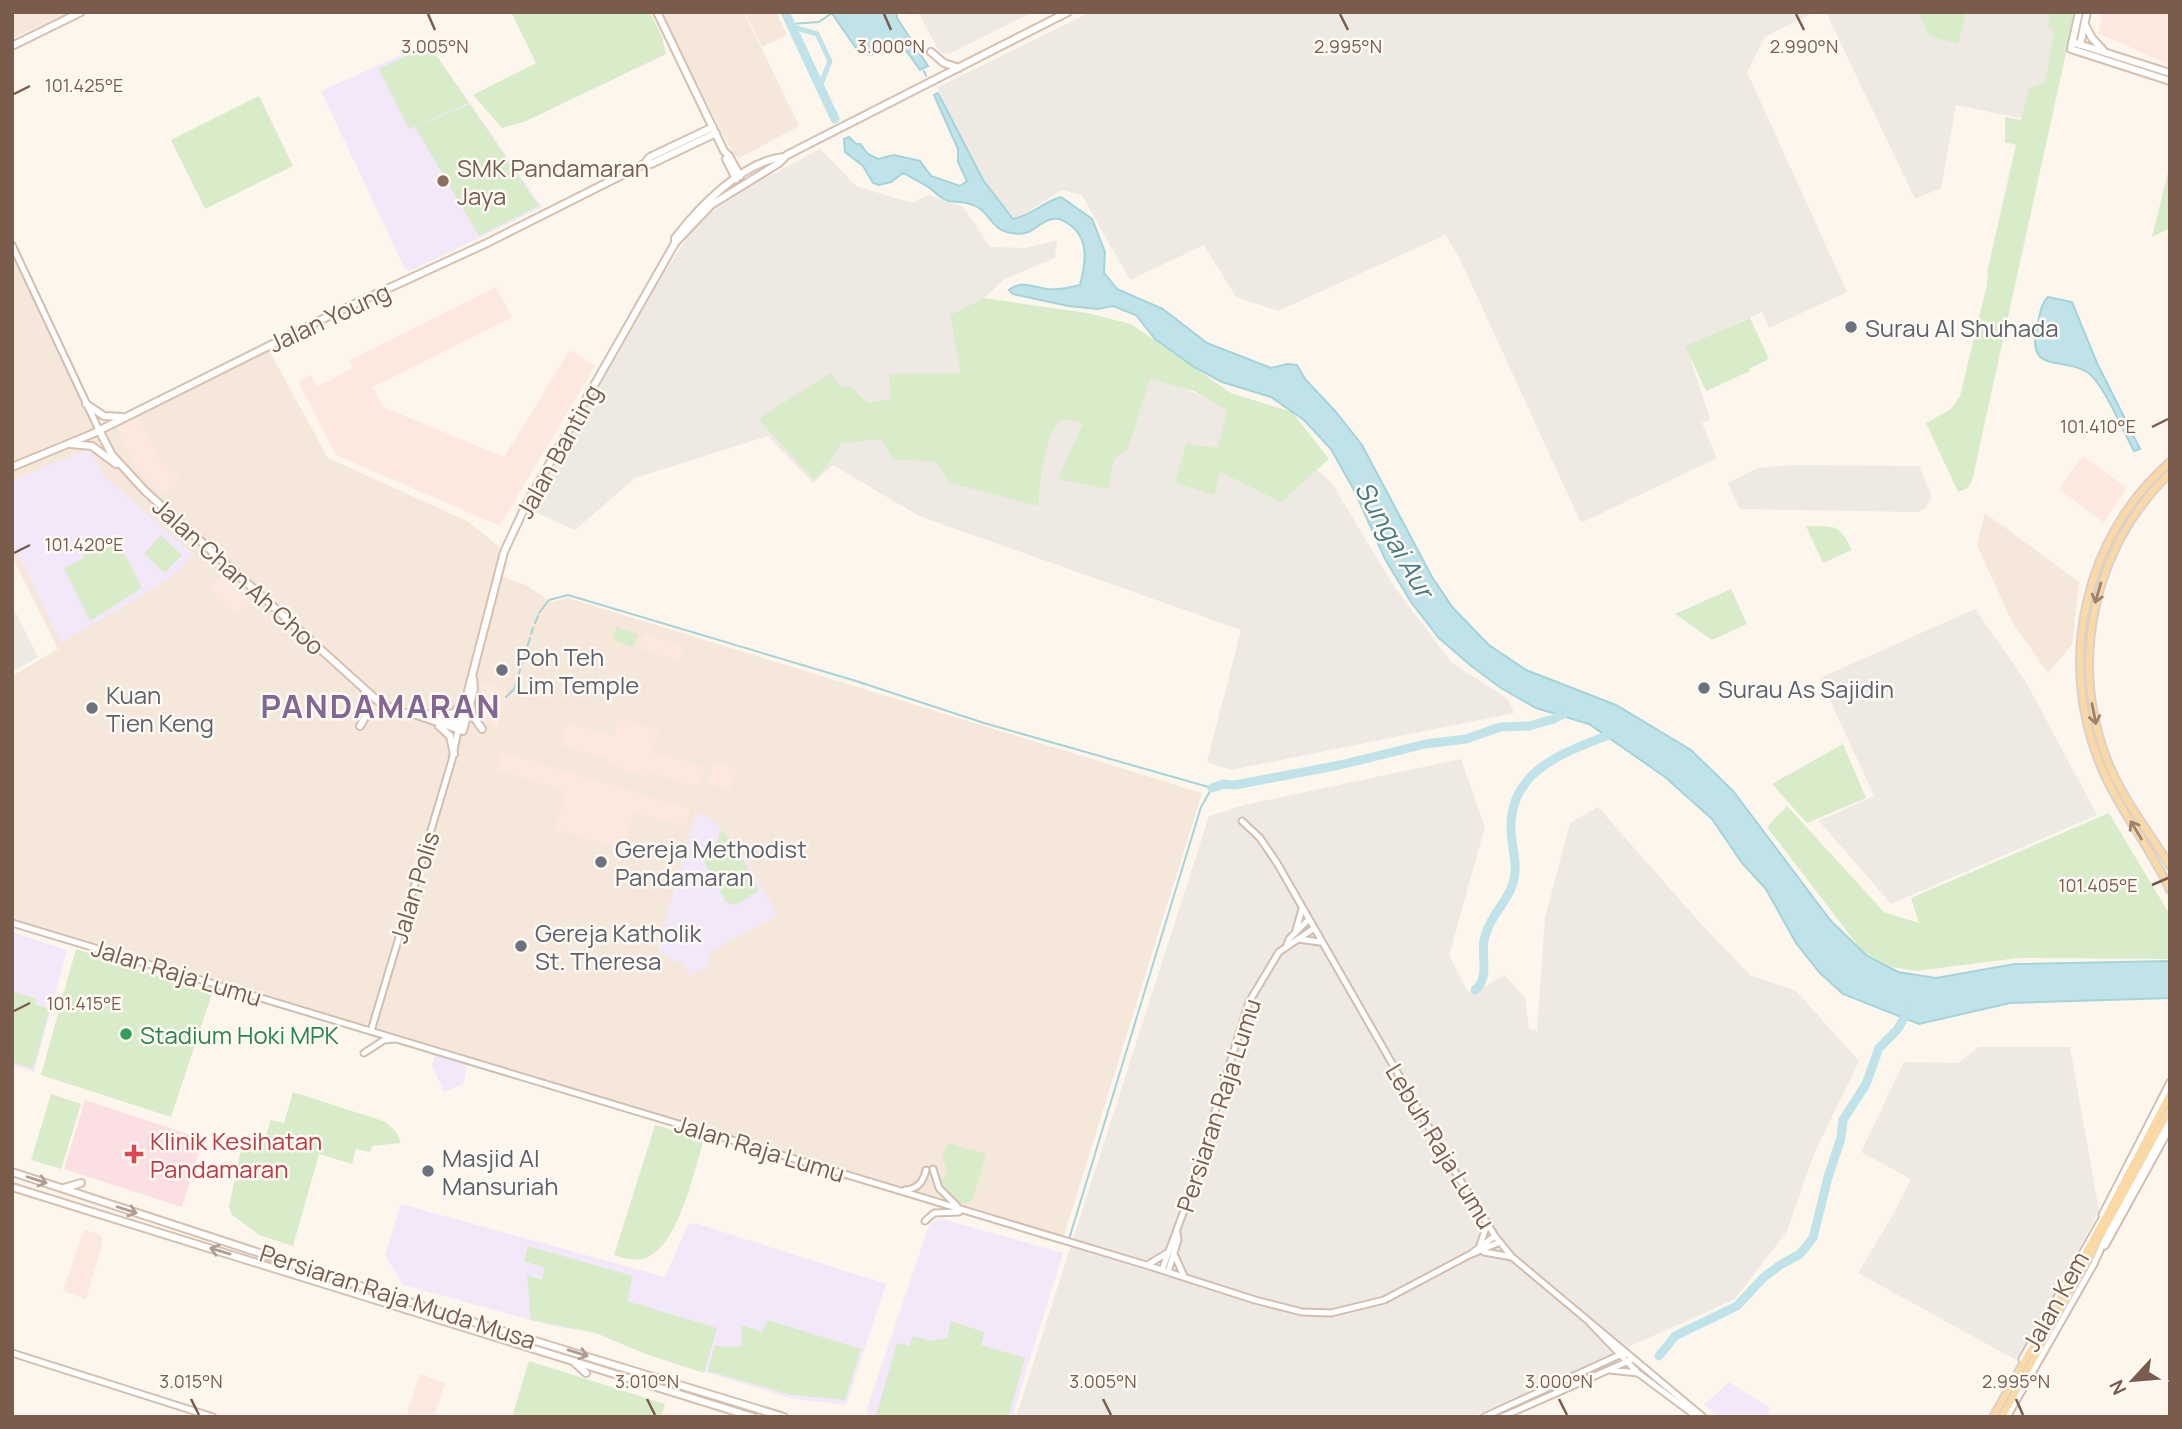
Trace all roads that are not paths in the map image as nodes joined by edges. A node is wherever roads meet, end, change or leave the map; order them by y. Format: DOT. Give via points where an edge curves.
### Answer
graph roads {
  1 [pos="81,12"];
  2 [pos="657,12"];
  3 [pos="1068,12"];
  4 [pos="2079,12"];
  5 [pos="2087,12"];
  6 [pos="2085,23"];
  7 [pos="12,46"];
  8 [pos="2075,46"];
  9 [pos="931,52"];
  10 [pos="2104,52"];
  11 [pos="958,68"];
  12 [pos="2170,73"];
  13 [pos="2170,81"];
  14 [pos="714,130"];
  15 [pos="726,155"];
  16 [pos="784,157"];
  17 [pos="754,168"];
  18 [pos="762,172"];
  19 [pos="738,178"];
  20 [pos="716,196"];
  21 [pos="12,245"];
  22 [pos="86,404"];
  23 [pos="129,415"];
  24 [pos="99,430"];
  25 [pos="69,444"];
  26 [pos="2170,462"];
  27 [pos="12,467"];
  28 [pos="2170,473"];
  29 [pos="131,475"];
  30 [pos="363,689"];
  31 [pos="468,703"];
  32 [pos="437,720"];
  33 [pos="360,726"];
  34 [pos="461,727"];
  35 [pos="482,729"];
  36 [pos="454,754"];
  37 [pos="1242,821"];
  38 [pos="2170,866"];
  39 [pos="2170,890"];
  40 [pos="1302,909"];
  41 [pos="1308,920"];
  42 [pos="12,923"];
  43 [pos="1313,929"];
  44 [pos="1297,936"];
  45 [pos="1322,943"];
  46 [pos="371,1031"];
  47 [pos="398,1039"];
  48 [pos="364,1053"];
  49 [pos="2170,1082"];
  50 [pos="2170,1088"];
  51 [pos="2170,1094"];
  52 [pos="2170,1109"];
  53 [pos="2170,1117"];
  54 [pos="2170,1128"];
  55 [pos="12,1172"];
  56 [pos="81,1183"];
  57 [pos="12,1187"];
  58 [pos="62,1188"];
  59 [pos="898,1189"];
  60 [pos="966,1212"];
  61 [pos="925,1221"];
  62 [pos="2099,1222"];
  63 [pos="1488,1224"];
  64 [pos="1495,1236"];
  65 [pos="1500,1242"];
  66 [pos="1480,1250"];
  67 [pos="1170,1254"];
  68 [pos="1512,1257"];
  69 [pos="2094,1264"];
  70 [pos="1146,1265"];
  71 [pos="1165,1271"];
  72 [pos="1184,1277"];
  73 [pos="12,1353"];
  74 [pos="1624,1354"];
  75 [pos="572,1360"];
  76 [pos="1630,1360"];
  77 [pos="1609,1370"];
  78 [pos="586,1373"];
  79 [pos="1638,1373"];
  80 [pos="213,1417"];
  81 [pos="753,1417"];
  82 [pos="784,1417"];
  83 [pos="1484,1417"];
  84 [pos="1502,1417"];
  85 [pos="1697,1417"];
  86 [pos="1703,1417"];
  87 [pos="1991,1417"];
  88 [pos="2004,1417"];
  1 -- 7 [label="main road"];
  2 -- 14 [label="main road"];
  3 -- 11 [label="main road"];
  4 -- 8 [label="main road"];
  5 -- 6 [label="main road"];
  6 -- 8 [label="main road"];
  6 -- 10 [label="main road"];
  8 -- 10 [label="main road"];
  8 -- 13 [label="main road"];
  9 -- 11 [label="main road"];
  10 -- 12 [label="main road"];
  11 -- 16 [label="main road"];
  14 -- 15 [label="main road"];
  14 -- 23 [label="main road, Jalan Young" via="650,157 487,243"];
  15 -- 17 [label="main road" via="742,168"];
  15 -- 19 [label="main road"];
  15 -- 20 [label="main road" via="727,176"];
  16 -- 17 [label="main road"];
  16 -- 18 [label="main road"];
  17 -- 19 [label="main road"];
  18 -- 19 [label="main road" via="745,180"];
  18 -- 20 [label="main road"];
  19 -- 20 [label="main road"];
  20 -- 31 [label="main road, Jalan Banting" via="675,238 525,507 508,542 469,684"];
  21 -- 22 [label="street"];
  22 -- 23 [label="main road" via="104,416"];
  22 -- 24 [label="street"];
  23 -- 24 [label="main road, Jalan Young"];
  24 -- 25 [label="main road, Jalan Young"];
  24 -- 29 [label="main road, Jalan Chan Ah Choo" via="112,455"];
  25 -- 27 [label="main road, Jalan Young"];
  25 -- 29 [label="main road" via="92,446"];
  39 -- 26 [label="main road, one-way" via="2112,790 2094,749 2080,683 2080,645 2089,593 2106,547 2132,503"];
  28 -- 38 [label="main road, one-way" via="2144,500 2107,565 2095,602 2089,646 2093,713 2104,750 2123,791"];
  29 -- 30 [label="main road, Jalan Chan Ah Choo"];
  30 -- 32 [label="main road, Jalan Chan Ah Choo" via="392,709"];
  30 -- 33 [label="main road" via="368,709"];
  31 -- 32 [label="main road"];
  31 -- 34 [label="main road, Jalan Banting"];
  31 -- 35 [label="main road"];
  32 -- 34 [label="main road"];
  32 -- 36 [label="main road" via="450,736"];
  34 -- 36 [label="street, Jalan Polis"];
  36 -- 46 [label="street, Jalan Polis"];
  37 -- 40 [label="street, Lebuh Raja Lumu" via="1264,843"];
  40 -- 41 [label="street, Lebuh Raja Lumu"];
  40 -- 44 [label="street"];
  41 -- 43 [label="street, Lebuh Raja Lumu"];
  41 -- 44 [label="street"];
  42 -- 46 [label="street, Jalan Raja Lumu"];
  43 -- 44 [label="street"];
  43 -- 45 [label="street, Lebuh Raja Lumu"];
  44 -- 45 [label="street"];
  44 -- 67 [label="street, Persiaran Raja Lumu" via="1275,956 1249,1002"];
  45 -- 63 [label="street, Lebuh Raja Lumu"];
  46 -- 47 [label="street, Jalan Raja Lumu"];
  47 -- 48 [label="street" via="384,1040"];
  47 -- 59 [label="street, Jalan Raja Lumu"];
  49 -- 62 [label="street, Jalan Kem"];
  50 -- 62 [label="street, Jalan Kem"];
  51 -- 87 [label="main road"];
  52 -- 88 [label="main road"];
  53 -- 69 [label="street, Jalan Kem"];
  54 -- 69 [label="street, Jalan Kem"];
  55 -- 58 [label="main road, Persiaran Raja Muda Musa, one-way"];
  56 -- 58 [label="main road"];
  75 -- 57 [label="main road, Persiaran Raja Muda Musa, one-way"];
  58 -- 82 [label="main road, Persiaran Raja Muda Musa, one-way" via="434,1310"];
  59 -- 60 [label="street, Jalan Raja Lumu"];
  59 -- 60 [label="street" via="912,1189 930,1169 941,1192"];
  60 -- 61 [label="street" via="934,1213"];
  60 -- 70 [label="street, Jalan Raja Lumu"];
  62 -- 87 [label="street, Jalan Kem"];
  63 -- 64 [label="street, Lebuh Raja Lumu"];
  63 -- 66 [label="street"];
  64 -- 65 [label="street, Lebuh Raja Lumu"];
  64 -- 66 [label="street"];
  65 -- 66 [label="street"];
  65 -- 68 [label="street, Lebuh Raja Lumu"];
  66 -- 68 [label="street"];
  66 -- 72 [label="street, Jalan Raja Lumu" via="1384,1300 1331,1313 1302,1312"];
  67 -- 70 [label="street"];
  67 -- 71 [label="street, Persiaran Raja Lumu"];
  67 -- 72 [label="street"];
  68 -- 74 [label="street, Lebuh Raja Lumu"];
  69 -- 88 [label="street, Jalan Kem"];
  70 -- 71 [label="street, Jalan Raja Lumu"];
  71 -- 72 [label="street, Jalan Raja Lumu"];
  73 -- 80 [label="street"];
  74 -- 76 [label="street, Lebuh Raja Lumu"];
  74 -- 83 [label="street"];
  75 -- 78 [label="main road"];
  75 -- 81 [label="main road, Persiaran Raja Muda Musa"];
  76 -- 77 [label="street"];
  76 -- 79 [label="street"];
  76 -- 86 [label="street"];
  77 -- 79 [label="street"];
  77 -- 84 [label="street"];
  79 -- 85 [label="street"];
}
